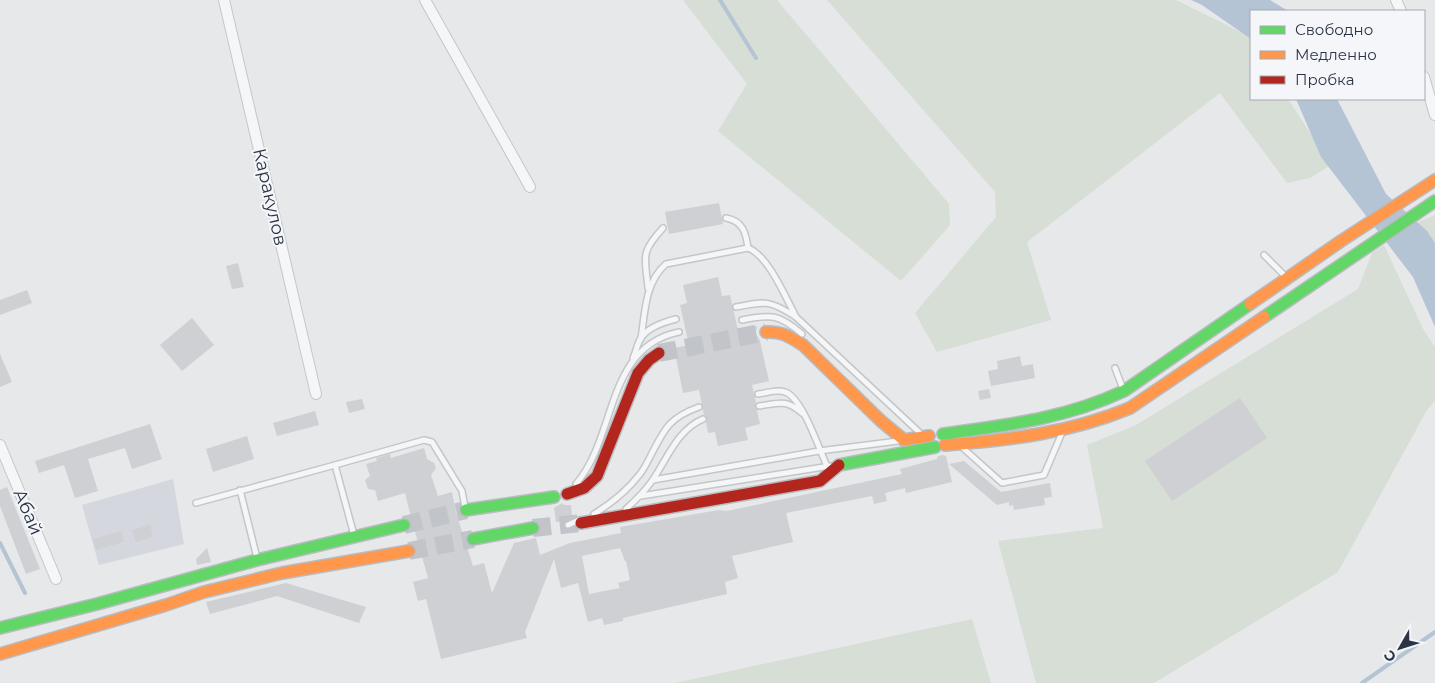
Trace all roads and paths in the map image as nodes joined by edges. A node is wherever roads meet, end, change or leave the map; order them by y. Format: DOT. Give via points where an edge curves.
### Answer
graph roads {
  1 [pos="224,0"];
  2 [pos="425,0"];
  3 [pos="1425,80"];
  4 [pos="1435,115"];
  5 [pos="1435,180"];
  6 [pos="530,187"];
  7 [pos="1435,201"];
  8 [pos="726,218"];
  9 [pos="663,228"];
  10 [pos="748,248"];
  11 [pos="1264,256"];
  12 [pos="1288,279"];
  13 [pos="649,291"];
  14 [pos="736,307"];
  15 [pos="796,317"];
  16 [pos="676,319"];
  17 [pos="742,320"];
  18 [pos="679,332"];
  19 [pos="766,332"];
  20 [pos="804,336"];
  21 [pos="641,339"];
  22 [pos="659,353"];
  23 [pos="633,360"];
  24 [pos="836,368"];
  25 [pos="1115,368"];
  26 [pos="841,382"];
  27 [pos="1124,391"];
  28 [pos="316,394"];
  29 [pos="758,394"];
  30 [pos="759,406"];
  31 [pos="699,407"];
  32 [pos="805,416"];
  33 [pos="703,419"];
  34 [pos="1062,432"];
  35 [pos="904,440"];
  36 [pos="936,440"];
  37 [pos="959,444"];
  38 [pos="0,445"];
  39 [pos="819,451"];
  40 [pos="841,464"];
  41 [pos="335,465"];
  42 [pos="827,466"];
  43 [pos="653,480"];
  44 [pos="240,490"];
  45 [pos="560,495"];
  46 [pos="641,496"];
  47 [pos="196,503"];
  48 [pos="466,510"];
  49 [pos="618,516"];
  50 [pos="581,523"];
  51 [pos="404,525"];
  52 [pos="568,525"];
  53 [pos="533,528"];
  54 [pos="355,538"];
  55 [pos="473,539"];
  56 [pos="409,551"];
  57 [pos="257,560"];
  58 [pos="56,579"];
  59 [pos="121,598"];
  60 [pos="127,616"];
  61 [pos="0,628"];
  62 [pos="0,654"];
  1 -- 28 [label="street, Каракулов"];
  2 -- 6 [label="street"];
  3 -- 4 [label="street"];
  5 -- 12 [label="highway"];
  7 -- 34 [label="highway" via="1130,408 1110,418"];
  8 -- 10 [label="lane" via="733,219 746,232"];
  9 -- 13 [label="lane" via="645,254"];
  10 -- 13 [label="lane" via="666,264 658,271"];
  10 -- 15 [label="lane" via="764,259"];
  11 -- 12 [label="lane"];
  12 -- 27 [label="highway"];
  13 -- 21 [label="lane"];
  14 -- 15 [label="lane" via="764,302 778,305"];
  15 -- 36 [label="lane"];
  16 -- 21 [label="lane" via="649,330"];
  17 -- 20 [label="lane" via="773,316 789,323"];
  18 -- 23 [label="lane" via="652,342"];
  19 -- 26 [label="highway" via="777,331 803,345"];
  21 -- 23 [label="lane"];
  22 -- 45 [label="highway" via="638,373 597,476 584,488"];
  23 -- 45 [label="lane" via="623,376 585,473 577,484"];
  24 -- 26 [label="lane"];
  25 -- 27 [label="lane"];
  26 -- 35 [label="highway"];
  27 -- 36 [label="highway" via="1071,413"];
  29 -- 32 [label="lane" via="779,390 788,392"];
  30 -- 32 [label="lane" via="785,403"];
  31 -- 52 [label="lane" via="682,413 667,426 642,473 615,501"];
  32 -- 39 [label="lane"];
  33 -- 43 [label="lane" via="693,423 681,435"];
  34 -- 37 [label="highway"];
  34 -- 37 [label="lane" via="1044,475 1002,483"];
  35 -- 36 [label="highway"];
  35 -- 39 [label="lane"];
  36 -- 37 [label="highway"];
  36 -- 40 [label="highway"];
  38 -- 58 [label="street, Абай"];
  39 -- 42 [label="lane"];
  39 -- 43 [label="lane"];
  40 -- 42 [label="lane"];
  40 -- 49 [label="highway" via="820,481"];
  41 -- 44 [label="lane"];
  41 -- 48 [label="lane" via="424,440 432,442 462,491"];
  41 -- 54 [label="lane"];
  42 -- 46 [label="lane"];
  43 -- 46 [label="lane"];
  44 -- 47 [label="lane"];
  44 -- 57 [label="lane"];
  45 -- 48 [label="highway"];
  46 -- 49 [label="lane"];
  49 -- 50 [label="highway"];
  51 -- 54 [label="highway"];
  53 -- 55 [label="highway"];
  54 -- 57 [label="highway"];
  56 -- 60 [label="highway" via="282,574 204,592"];
  57 -- 59 [label="highway"];
  59 -- 60 [label="highway"];
  59 -- 61 [label="highway"];
  60 -- 62 [label="highway"];
}
